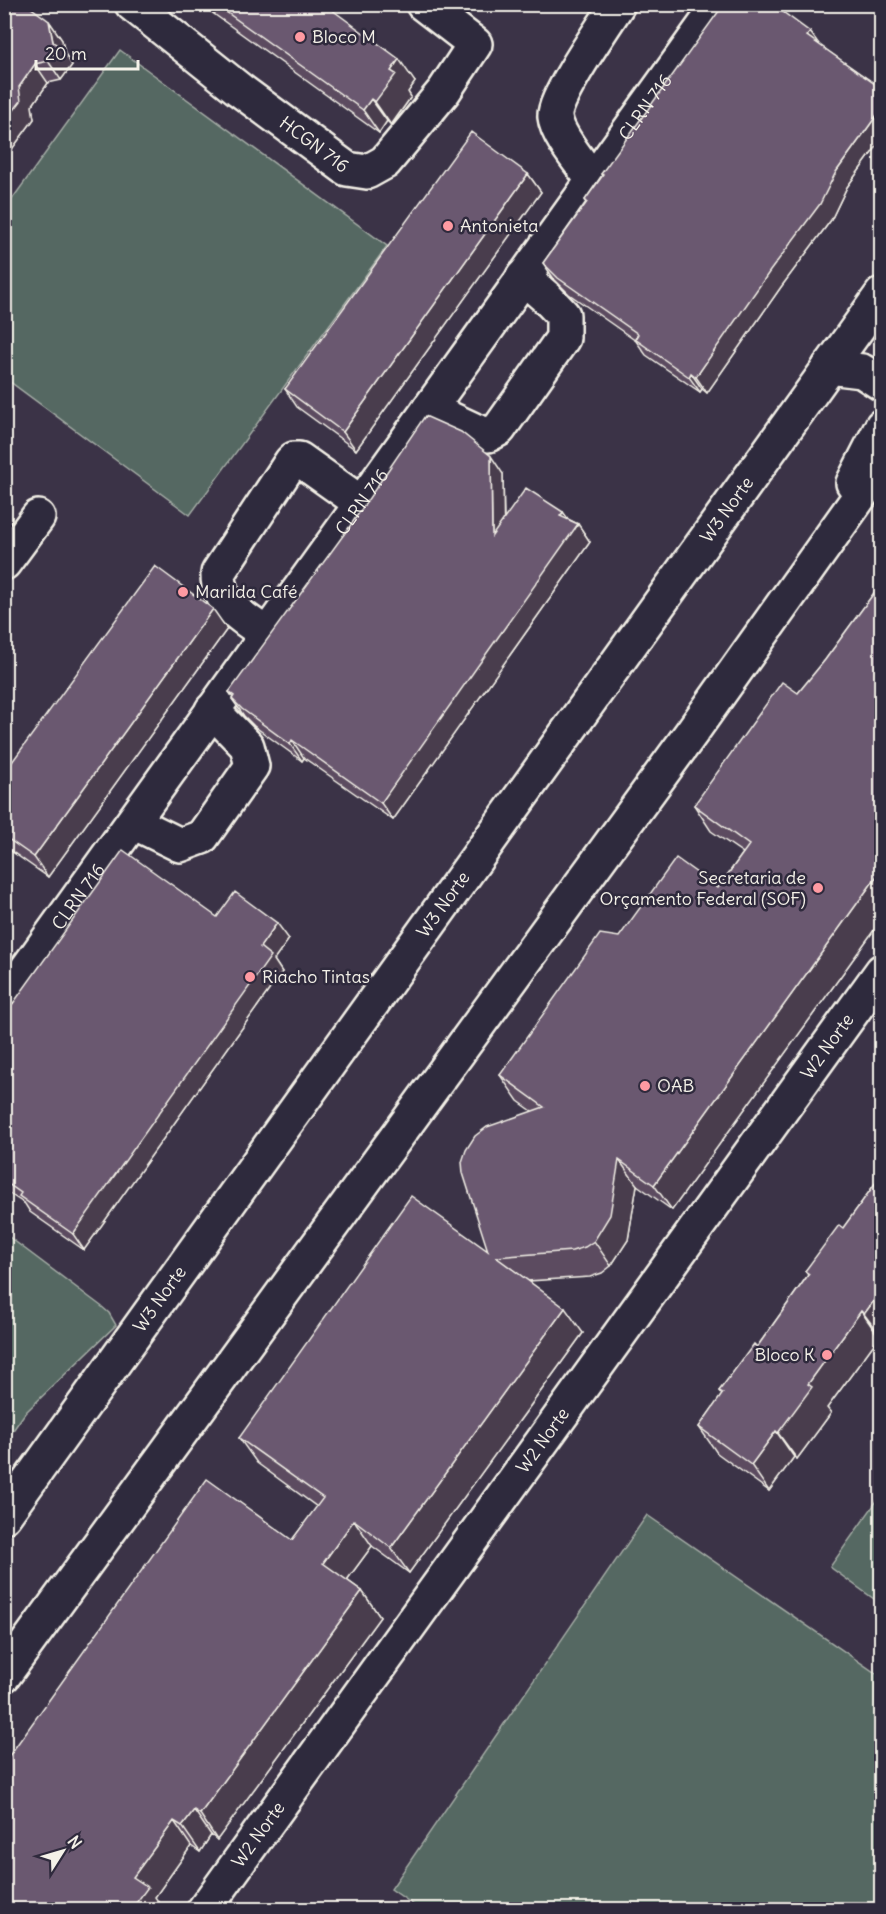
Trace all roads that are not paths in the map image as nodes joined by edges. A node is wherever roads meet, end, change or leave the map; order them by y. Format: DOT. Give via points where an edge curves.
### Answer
graph roads {
  1 [pos="132,4"];
  2 [pos="423,4"];
  3 [pos="618,4"];
  4 [pos="720,4"];
  5 [pos="593,180"];
  6 [pos="523,277"];
  7 [pos="881,298"];
  8 [pos="829,367"];
  9 [pos="882,384"];
  10 [pos="429,409"];
  11 [pos="882,426"];
  12 [pos="882,465"];
  13 [pos="361,503"];
  14 [pos="38,517"];
  15 [pos="813,562"];
  16 [pos="4,563"];
  17 [pos="267,634"];
  18 [pos="212,710"];
  19 [pos="133,822"];
  20 [pos="882,971"];
  21 [pos="4,1001"];
  22 [pos="4,1516"];
  23 [pos="4,1675"];
  24 [pos="204,1910"];
  1 -- 2 [label="main road, HCGN 716" via="347,169 368,172 385,162 444,91 475,45"];
  3 -- 5 [label="main road" via="563,92 554,114 558,129"];
  4 -- 5 [label="main road, CLRN 716"];
  5 -- 6 [label="main road, CLRN 716"];
  6 -- 10 [label="main road, CLRN 716"];
  6 -- 10 [label="main road" via="562,315 563,338 506,420 488,435"];
  7 -- 8 [label="main road, W3 Norte"];
  8 -- 9 [label="main road" via="862,371"];
  8 -- 22 [label="main road, W3 Norte"];
  10 -- 13 [label="main road, CLRN 716"];
  11 -- 15 [label="main road"];
  12 -- 15 [label="main road"];
  13 -- 17 [label="main road, CLRN 716"];
  13 -- 17 [label="main road" via="299,459 291,462 218,573 222,596 238,614"];
  14 -- 16 [label="main road"];
  15 -- 23 [label="main road"];
  17 -- 18 [label="main road, CLRN 716"];
  18 -- 19 [label="main road, CLRN 716"];
  18 -- 19 [label="main road" via="247,746 252,765 202,837 180,845"];
  19 -- 21 [label="main road, CLRN 716"];
  20 -- 24 [label="main road, W2 Norte"];
}
